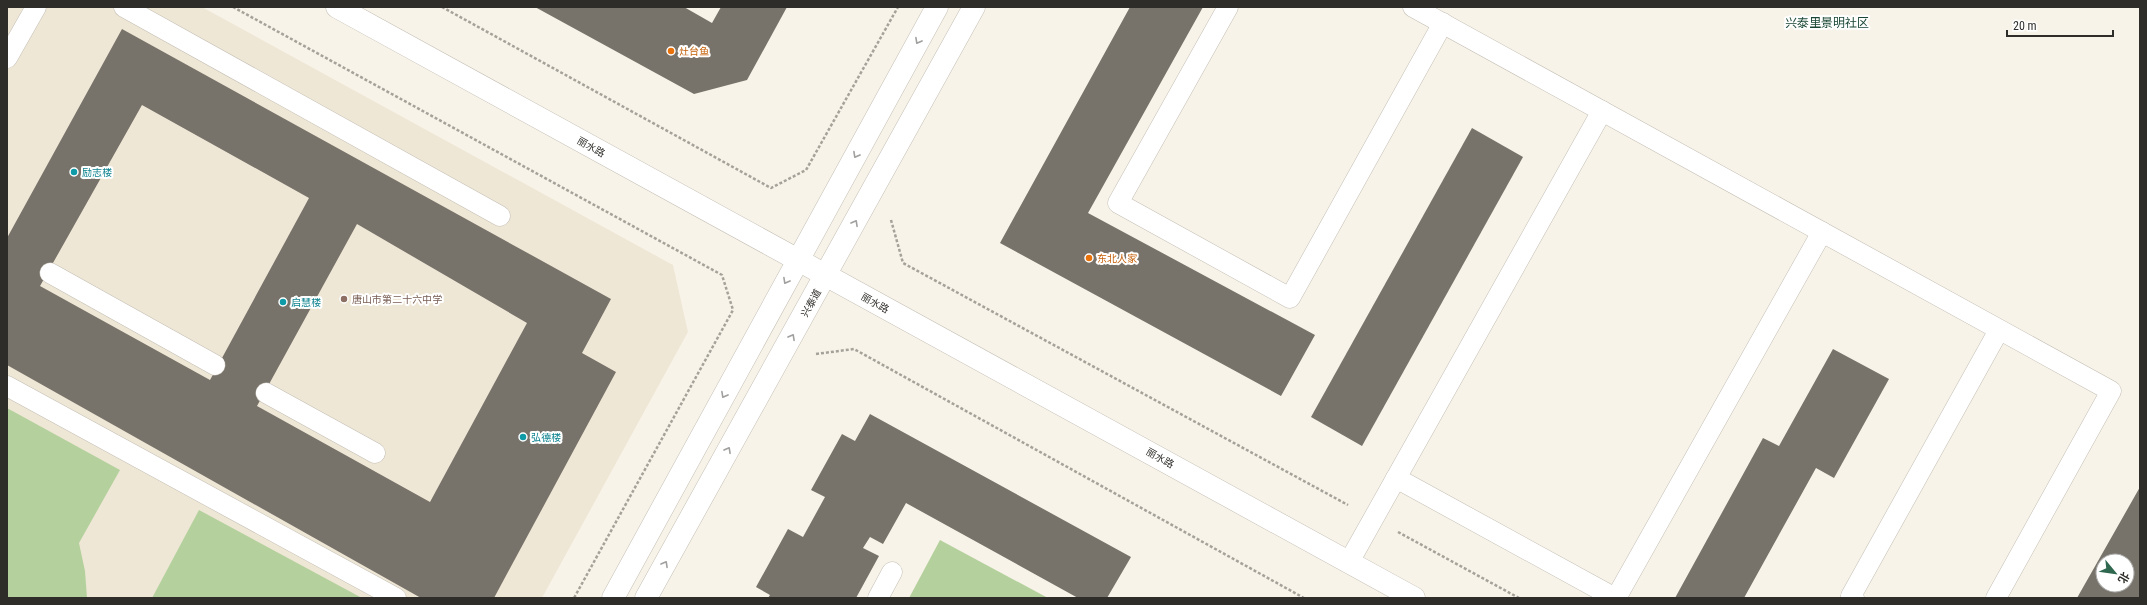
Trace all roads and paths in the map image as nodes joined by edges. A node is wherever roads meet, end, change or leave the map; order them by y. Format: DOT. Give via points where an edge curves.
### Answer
graph roads {
  1 [pos="36,7"];
  2 [pos="124,7"];
  3 [pos="233,7"];
  4 [pos="337,7"];
  5 [pos="442,7"];
  6 [pos="898,7"];
  7 [pos="937,7"];
  8 [pos="974,7"];
  9 [pos="1228,7"];
  10 [pos="1413,7"];
  11 [pos="1443,24"];
  12 [pos="7,58"];
  13 [pos="1602,111"];
  14 [pos="500,216"];
  15 [pos="890,216"];
  16 [pos="1822,232"];
  17 [pos="798,260"];
  18 [pos="50,274"];
  19 [pos="826,275"];
  20 [pos="1999,330"];
  21 [pos="812,354"];
  22 [pos="215,365"];
  23 [pos="7,386"];
  24 [pos="266,393"];
  25 [pos="375,453"];
  26 [pos="1396,478"];
  27 [pos="1373,519"];
  28 [pos="1349,562"];
  29 [pos="892,572"];
  30 [pos="1401,595"];
  31 [pos="396,598"];
  32 [pos="574,598"];
  33 [pos="613,598"];
  34 [pos="646,598"];
  35 [pos="878,598"];
  36 [pos="1304,598"];
  37 [pos="1519,598"];
  38 [pos="1615,598"];
  39 [pos="1854,598"];
  40 [pos="1996,598"];
  1 -- 12 [label="lane"];
  2 -- 14 [label="lane"];
  3 -- 32 [label="path" via="722,275 733,310"];
  4 -- 17 [label="street, 丽水路"];
  5 -- 6 [label="path" via="771,188 806,170"];
  7 -- 17 [label="street, one-way"];
  19 -- 8 [label="street, 兴泰道, one-way"];
  9 -- 11 [label="lane" via="1118,203 1290,298"];
  10 -- 11 [label="lane"];
  11 -- 13 [label="lane"];
  13 -- 16 [label="lane"];
  13 -- 26 [label="lane"];
  15 -- 27 [label="path" via="903,263"];
  16 -- 20 [label="lane"];
  16 -- 38 [label="lane"];
  17 -- 19 [label="street, 丽水路"];
  17 -- 33 [label="street, one-way"];
  18 -- 22 [label="lane"];
  19 -- 28 [label="street, 丽水路"];
  34 -- 19 [label="street, 兴泰道, one-way"];
  20 -- 39 [label="lane" via="1851,596"];
  20 -- 40 [label="lane" via="2111,391"];
  21 -- 36 [label="path" via="854,349"];
  23 -- 31 [label="lane"];
  24 -- 25 [label="lane"];
  26 -- 27 [label="lane"];
  26 -- 38 [label="lane"];
  27 -- 28 [label="lane"];
  27 -- 37 [label="path"];
  28 -- 30 [label="street, 丽水路"];
  29 -- 35 [label="lane"];
}
